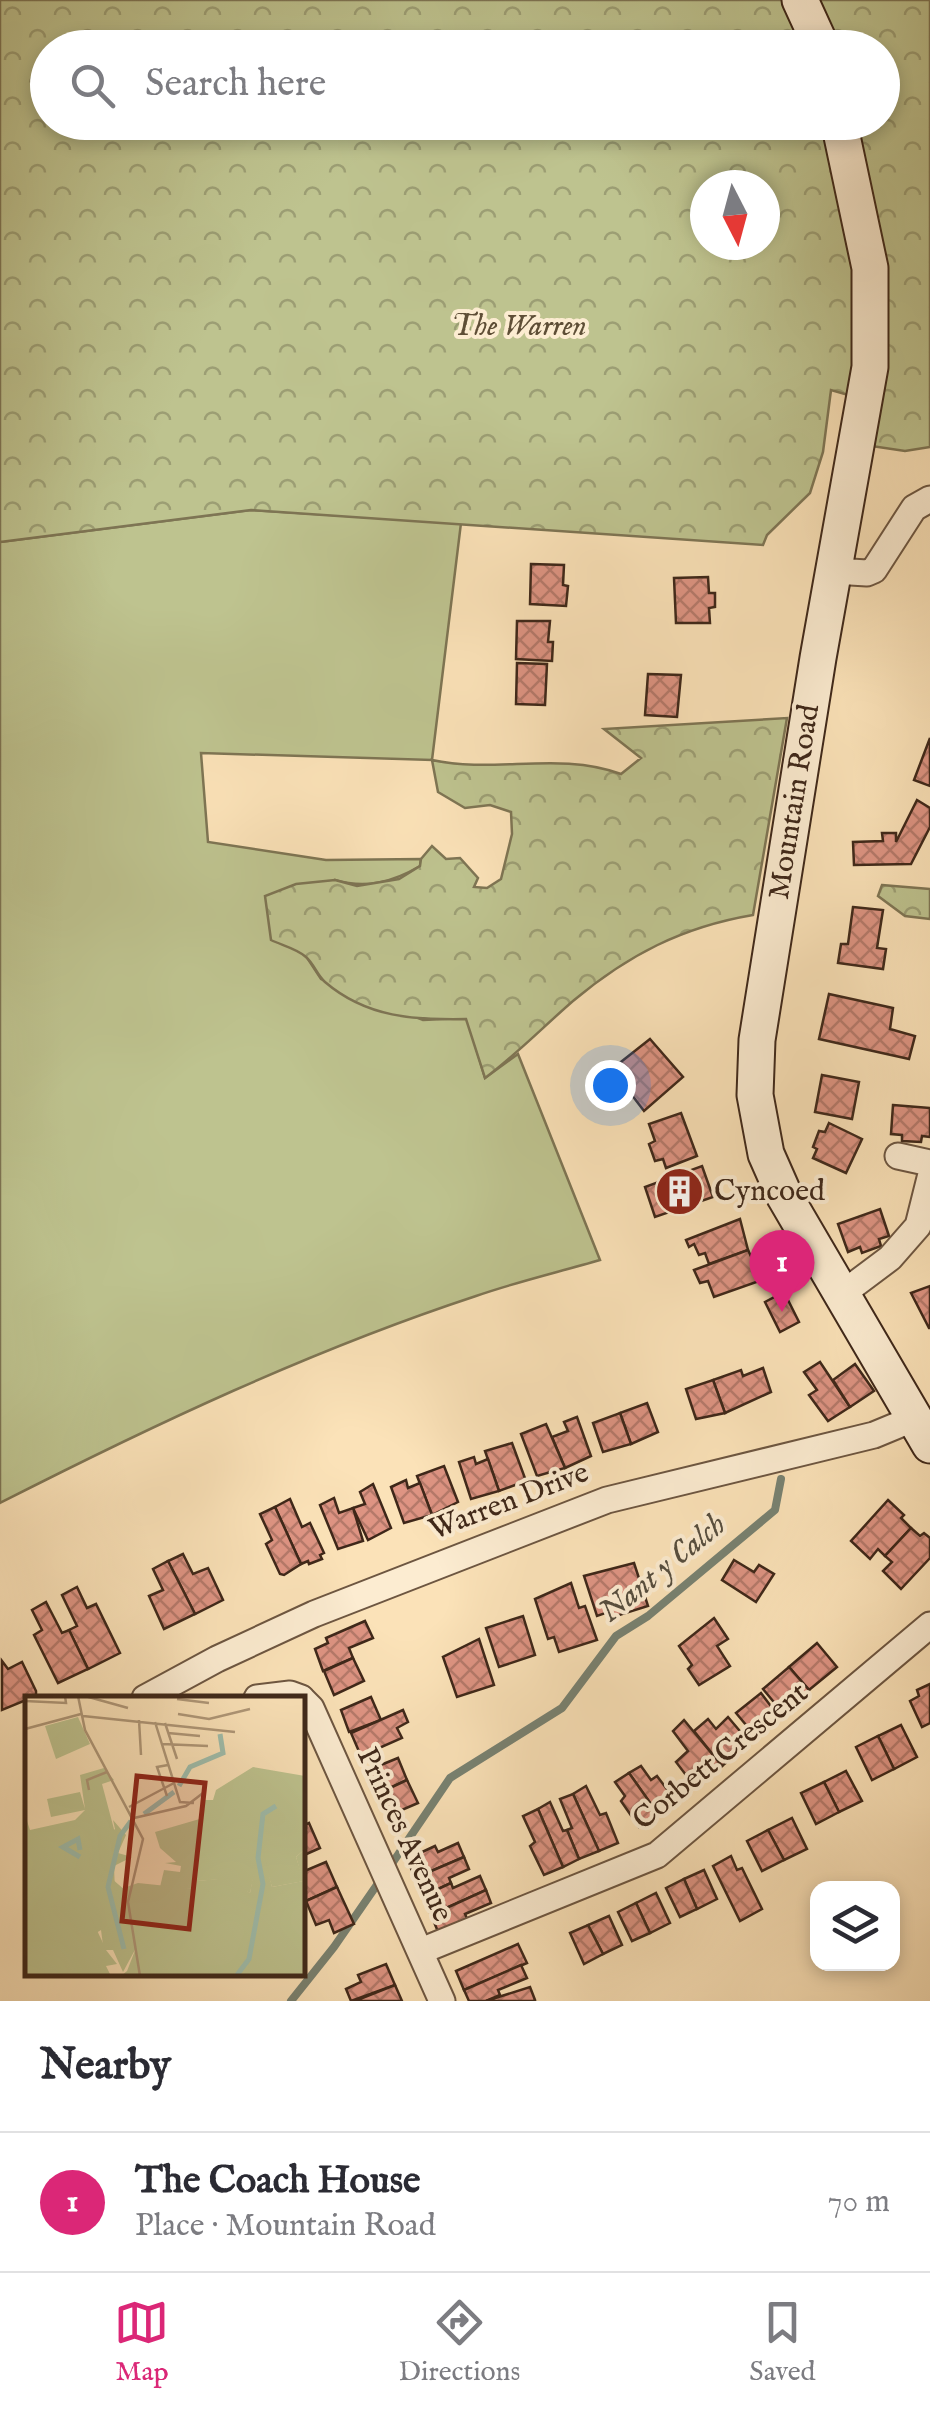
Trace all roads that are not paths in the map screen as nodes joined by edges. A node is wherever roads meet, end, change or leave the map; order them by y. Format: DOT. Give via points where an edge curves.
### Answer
graph roads {
  1 [pos="800,0"];
  2 [pos="814,30"];
  3 [pos="842,140"];
  4 [pos="930,499"];
  5 [pos="834,571"];
  6 [pos="898,1156"];
  7 [pos="930,1163"];
  8 [pos="930,1178"];
  9 [pos="842,1294"];
  10 [pos="922,1431"];
  11 [pos="930,1625"];
  12 [pos="149,1696"];
  13 [pos="305,1702"];
  14 [pos="422,1951"];
  15 [pos="442,2001"];
  1 -- 2 [label="main road"];
  3 -- 5 [label="main road, Mountain Road" via="870,268 870,348"];
  4 -- 5 [label="street" via="914,508 874,570"];
  5 -- 9 [label="main road, Mountain Road" via="757,1040 755,1095 766,1154"];
  6 -- 7 [label="street"];
  8 -- 9 [label="street" via="918,1226 890,1258"];
  9 -- 10 [label="main road, Mountain Road"];
  10 -- 12 [label="street, Warren Drive" via="874,1436 607,1500 314,1614"];
  11 -- 14 [label="street, Corbett Crescent" via="656,1855"];
  13 -- 14 [label="street, Princes Avenue"];
  14 -- 15 [label="street, Princes Avenue"];
}
